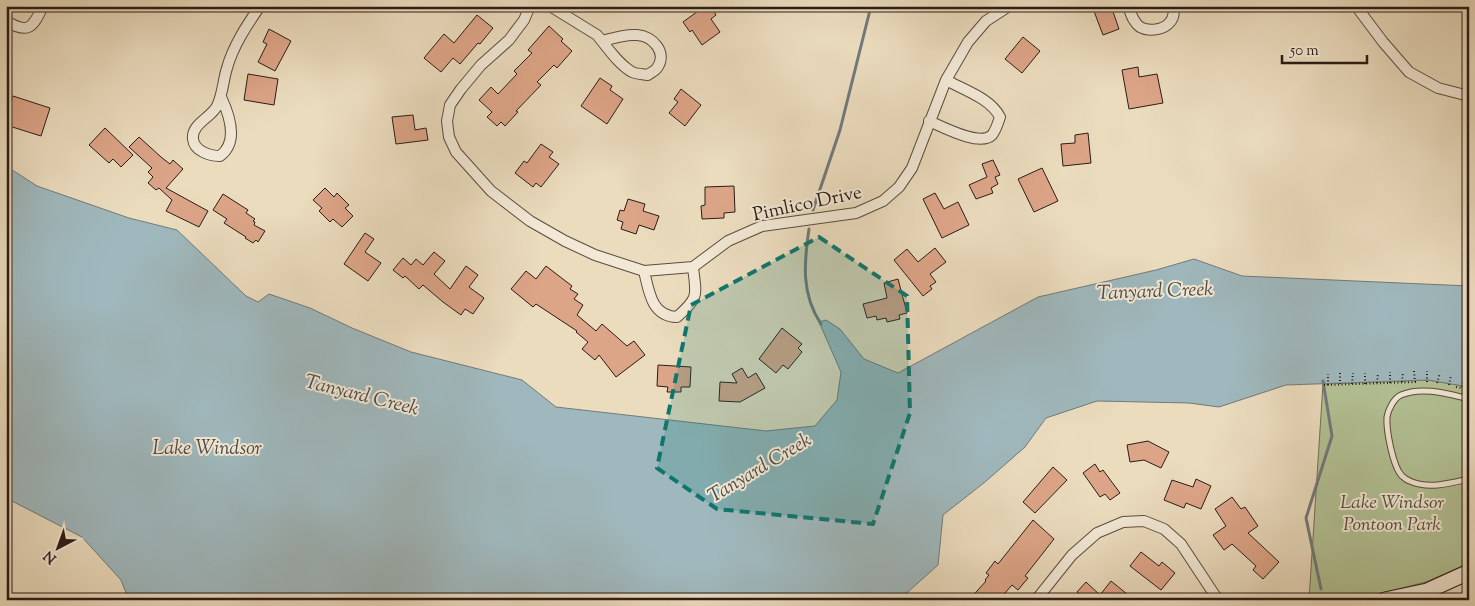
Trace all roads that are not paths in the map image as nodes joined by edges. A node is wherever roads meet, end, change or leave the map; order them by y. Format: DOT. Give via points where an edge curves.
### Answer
graph roads {
  1 [pos="43,6"];
  2 [pos="260,6"];
  3 [pos="530,6"];
  4 [pos="550,6"];
  5 [pos="1009,6"];
  6 [pos="1128,6"];
  7 [pos="1174,6"];
  8 [pos="1356,6"];
  9 [pos="6,22"];
  10 [pos="602,40"];
  11 [pos="946,80"];
  12 [pos="1469,96"];
  13 [pos="221,97"];
  14 [pos="929,121"];
  15 [pos="693,266"];
  16 [pos="644,271"];
  17 [pos="1469,399"];
  18 [pos="1469,479"];
  19 [pos="1468,574"];
  20 [pos="1036,600"];
  21 [pos="1218,600"];
  22 [pos="1385,600"];
  1 -- 9 [label="street" via="28,29"];
  2 -- 13 [label="street" via="235,46"];
  3 -- 16 [label="street, Pimlico Drive" via="509,40 481,65 450,105 446,122 449,137 456,152 491,191 530,221 595,255"];
  4 -- 10 [label="street"];
  5 -- 11 [label="street, Pimlico Drive" via="986,21 968,42"];
  6 -- 7 [label="street" via="1132,18 1148,31 1170,23"];
  8 -- 12 [label="street" via="1409,72 1438,88"];
  10 -- 10 [label="street" via="633,73 648,75 657,68 662,57 659,46 639,35"];
  11 -- 14 [label="street, Pimlico Drive"];
  11 -- 14 [label="street" via="996,110 1000,117 997,127 992,135 975,139"];
  13 -- 13 [label="street" via="192,137 198,148 212,156 220,156 231,142 229,120"];
  14 -- 15 [label="street, Pimlico Drive" via="912,168 899,187 883,201 856,212 762,226 728,241"];
  15 -- 16 [label="street, Pimlico Drive"];
  15 -- 16 [label="street" via="696,294 693,303 677,317 657,308"];
  17 -- 18 [label="lane" via="1440,392 1415,391 1399,396 1387,416 1396,466 1402,476 1422,485"];
  19 -- 22 [label="street" via="1427,591"];
  20 -- 21 [label="street" via="1072,555 1098,533 1123,522 1144,522 1164,529 1181,544"];
}
